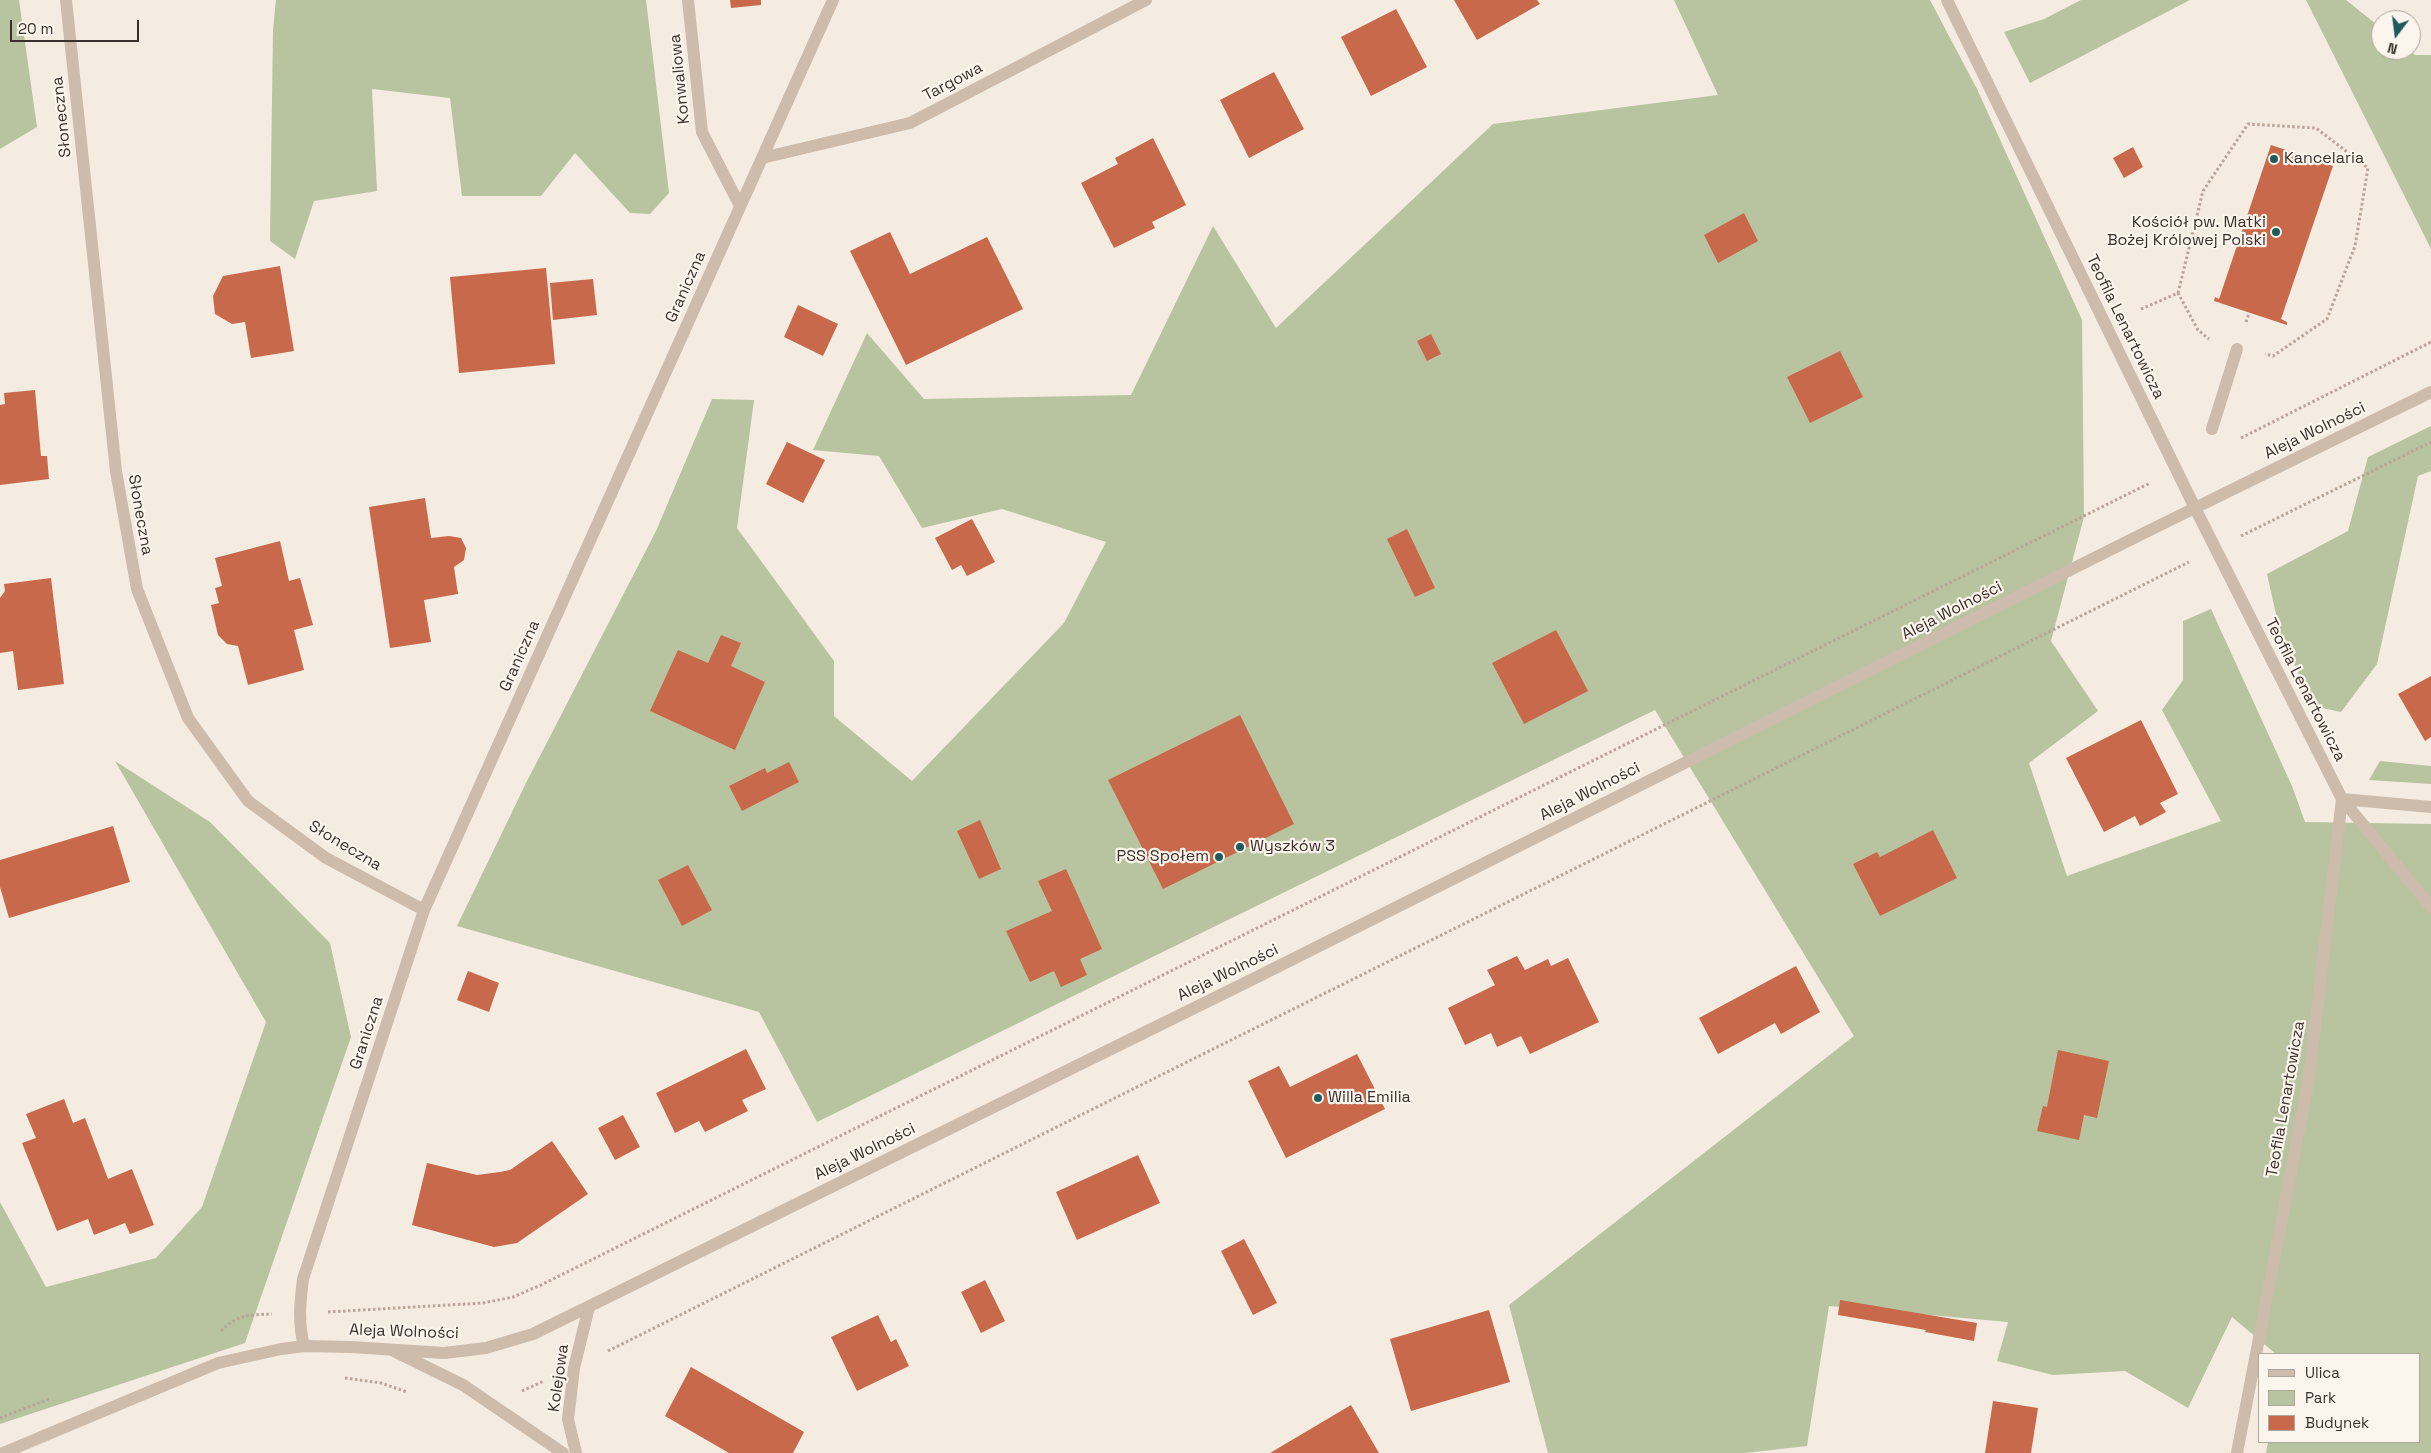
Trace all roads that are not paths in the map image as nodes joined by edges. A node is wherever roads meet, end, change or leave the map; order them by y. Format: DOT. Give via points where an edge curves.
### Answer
graph roads {
  1 [pos="66,0"];
  2 [pos="688,0"];
  3 [pos="833,0"];
  4 [pos="1146,0"];
  5 [pos="1947,0"];
  6 [pos="762,158"];
  7 [pos="740,206"];
  8 [pos="2237,349"];
  9 [pos="2431,392"];
  10 [pos="2212,429"];
  11 [pos="2195,508"];
  12 [pos="2342,799"];
  13 [pos="2431,807"];
  14 [pos="2431,907"];
  15 [pos="424,910"];
  16 [pos="589,1307"];
  17 [pos="304,1346"];
  18 [pos="394,1351"];
  19 [pos="3,1453"];
  20 [pos="563,1453"];
  21 [pos="576,1453"];
  22 [pos="2238,1453"];
  1 -- 15 [label="street, Słoneczna" via="116,471 137,589 188,718 248,801 326,858"];
  2 -- 7 [label="street, Konwaliowa" via="702,132"];
  3 -- 6 [label="street, Graniczna"];
  4 -- 6 [label="street, Targowa" via="910,123"];
  5 -- 11 [label="street, Teofila Lenartowicza"];
  6 -- 7 [label="street, Graniczna"];
  7 -- 15 [label="street, Graniczna"];
  8 -- 10 [label="street"];
  9 -- 11 [label="street, Aleja Wolności"];
  11 -- 12 [label="street, Teofila Lenartowicza"];
  11 -- 16 [label="street, Aleja Wolności"];
  12 -- 13 [label="street"];
  12 -- 14 [label="street"];
  12 -- 22 [label="street, Teofila Lenartowicza" via="2309,1078"];
  15 -- 17 [label="street, Graniczna" via="303,1279 300,1329"];
  16 -- 18 [label="street, Aleja Wolności" via="533,1334 486,1348 444,1353"];
  16 -- 21 [label="street, Kolejowa" via="574,1368 568,1419"];
  17 -- 18 [label="street, Aleja Wolności"];
  17 -- 19 [label="street, Aleja Wolności" via="218,1363"];
  18 -- 20 [label="street" via="455,1381"];
}
